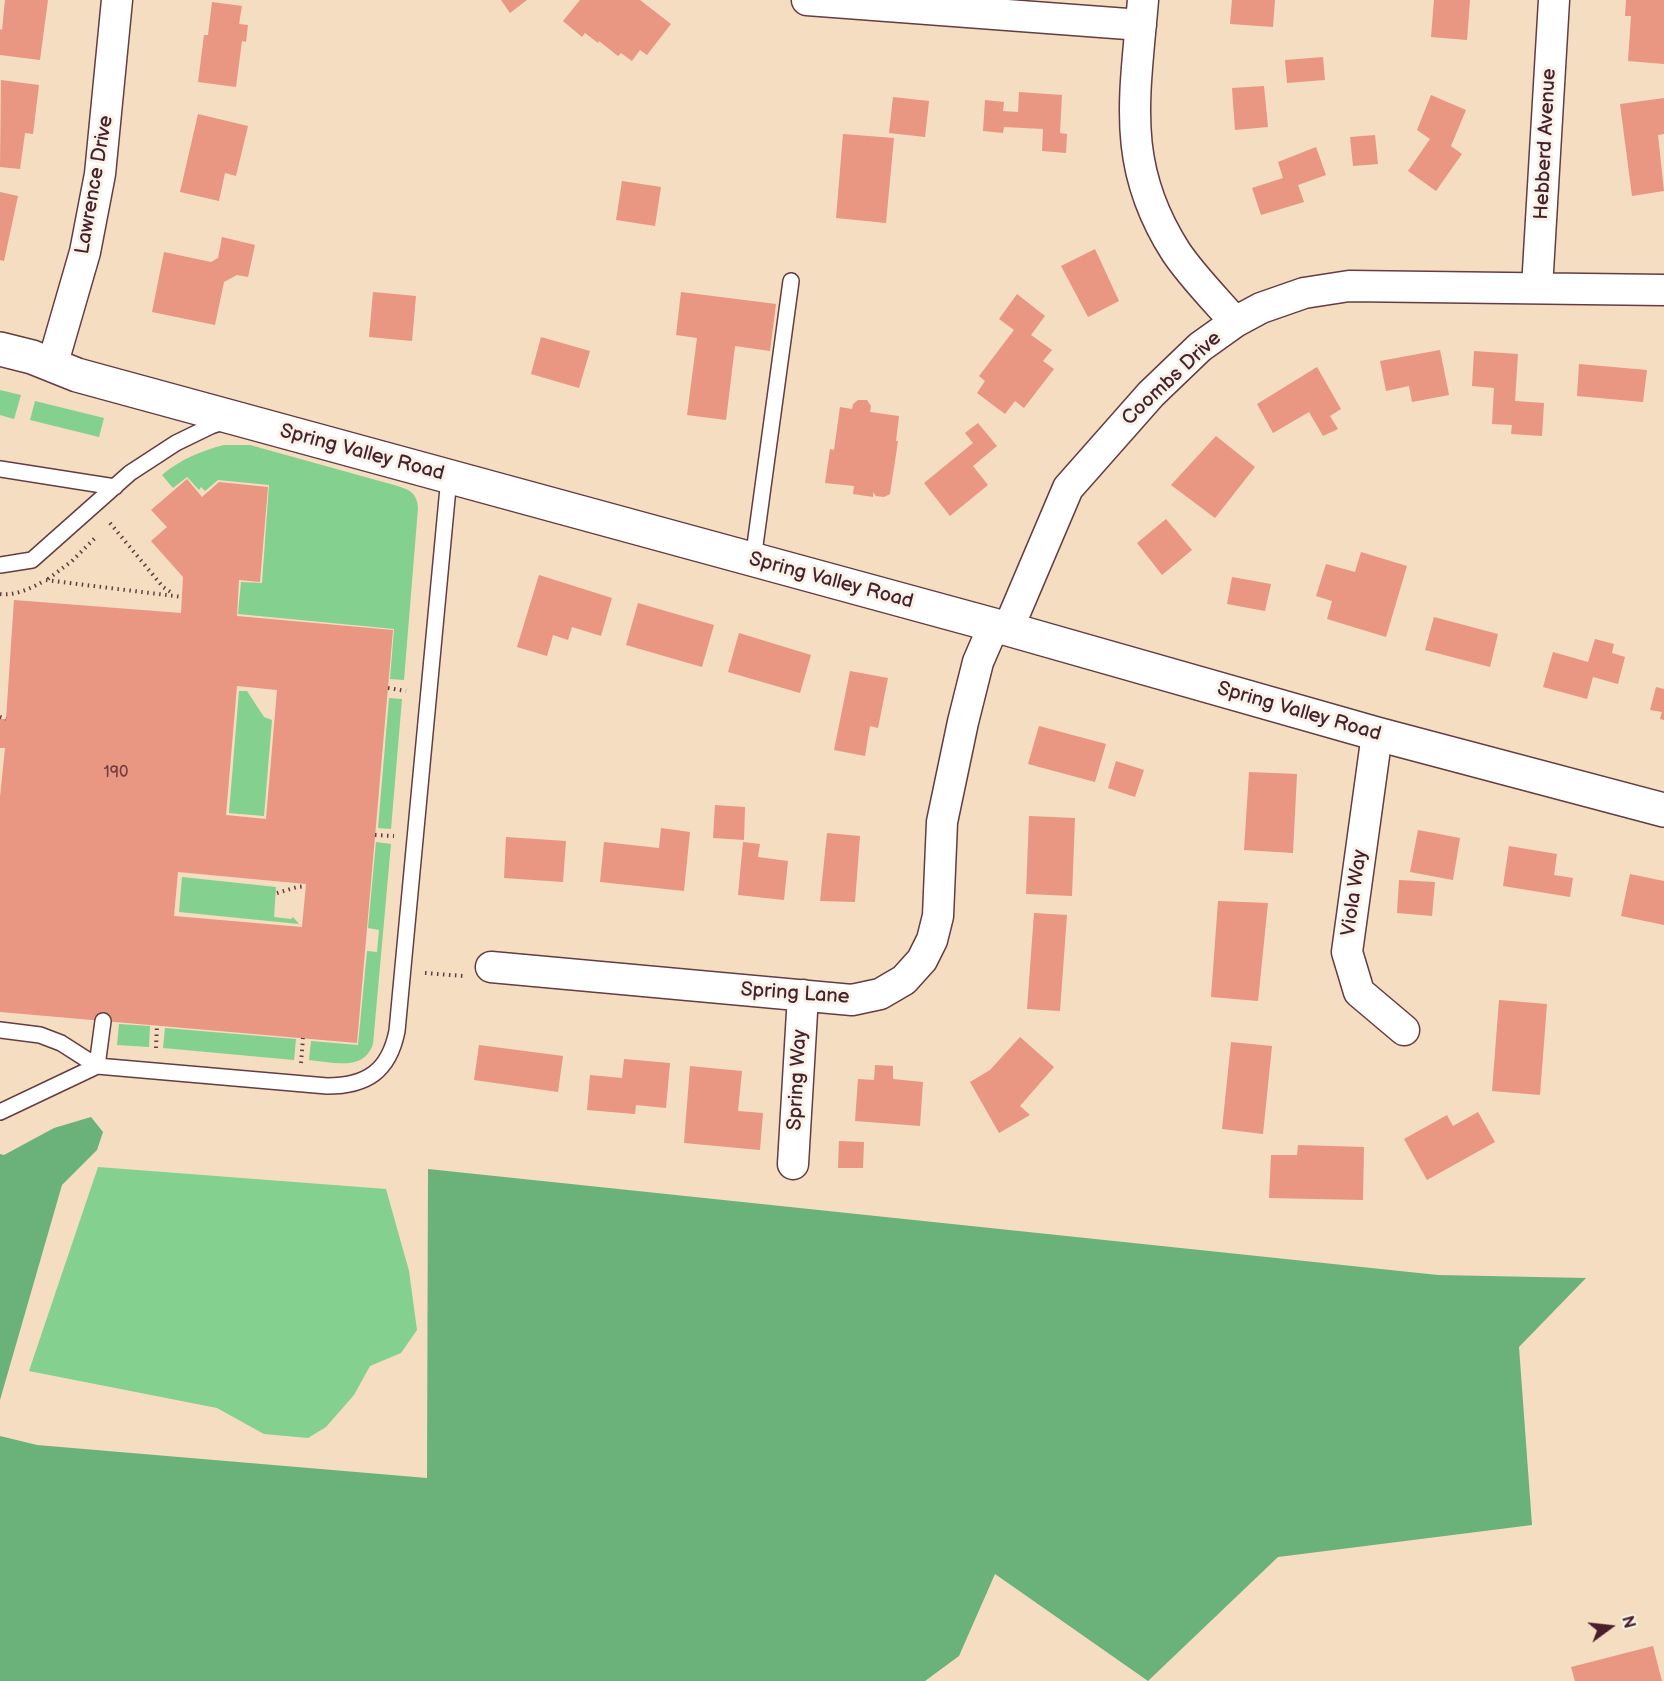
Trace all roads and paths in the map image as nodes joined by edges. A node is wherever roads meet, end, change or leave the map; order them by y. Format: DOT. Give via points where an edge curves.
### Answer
graph roads {
  1 [pos="117,0"];
  2 [pos="807,0"];
  3 [pos="1554,0"];
  4 [pos="1142,13"];
  5 [pos="791,281"];
  6 [pos="1537,288"];
  7 [pos="1664,290"];
  8 [pos="1235,322"];
  9 [pos="0,348"];
  10 [pos="52,366"];
  11 [pos="235,418"];
  12 [pos="0,469"];
  13 [pos="449,477"];
  14 [pos="115,487"];
  15 [pos="753,560"];
  16 [pos="0,565"];
  17 [pos="46,580"];
  18 [pos="0,594"];
  19 [pos="1001,627"];
  20 [pos="388,688"];
  21 [pos="406,702"];
  22 [pos="0,717"];
  23 [pos="6,719"];
  24 [pos="1377,734"];
  25 [pos="1664,810"];
  26 [pos="396,825"];
  27 [pos="375,835"];
  28 [pos="395,836"];
  29 [pos="394,848"];
  30 [pos="306,886"];
  31 [pos="277,893"];
  32 [pos="491,967"];
  33 [pos="403,972"];
  34 [pos="802,995"];
  35 [pos="103,1021"];
  36 [pos="157,1025"];
  37 [pos="0,1030"];
  38 [pos="1404,1030"];
  39 [pos="303,1038"];
  40 [pos="156,1052"];
  41 [pos="290,1063"];
  42 [pos="301,1064"];
  43 [pos="312,1065"];
  44 [pos="97,1066"];
  45 [pos="0,1112"];
  46 [pos="792,1164"];
  1 -- 10 [label="street, Lawrence Drive" via="100,174 85,252"];
  2 -- 4 [label="street"];
  3 -- 6 [label="street, Hebberd Avenue"];
  4 -- 8 [label="street" via="1134,126 1140,173 1153,212 1177,254"];
  5 -- 15 [label="lane"];
  6 -- 7 [label="street, Coombs Drive"];
  6 -- 8 [label="street, Coombs Drive" via="1349,286 1304,294 1261,308"];
  8 -- 19 [label="street, Coombs Drive" via="1200,347 1150,394 1068,488"];
  9 -- 10 [label="street, Spring Valley Road"];
  10 -- 11 [label="street, Spring Valley Road"];
  11 -- 13 [label="street, Spring Valley Road"];
  11 -- 14 [label="lane" via="176,443"];
  12 -- 14 [label="lane"];
  13 -- 15 [label="street, Spring Valley Road"];
  13 -- 33 [label="lane"];
  14 -- 16 [label="lane" via="32,560"];
  15 -- 19 [label="street, Spring Valley Road"];
  17 -- 17 [label="path" via="72,561 110,523 163,587 180,596"];
  17 -- 18 [label="path" via="17,593"];
  19 -- 24 [label="street, Spring Valley Road"];
  19 -- 34 [label="street, Spring Lane" via="978,662 963,722 942,822 938,916 922,960 904,980 880,994 852,1000"];
  20 -- 21 [label="path" via="407,691"];
  22 -- 23 [label="path"];
  24 -- 25 [label="street, Spring Valley Road"];
  24 -- 38 [label="street, Viola Way" via="1347,952 1359,992"];
  26 -- 28 [label="path"];
  27 -- 28 [label="path"];
  28 -- 29 [label="path"];
  30 -- 31 [label="path"];
  32 -- 33 [label="path" via="475,977"];
  32 -- 34 [label="street, Spring Lane"];
  33 -- 44 [label="lane" via="394,1048 370,1078 349,1086"];
  34 -- 46 [label="street, Spring Way"];
  35 -- 44 [label="lane"];
  36 -- 40 [label="path"];
  37 -- 44 [label="lane" via="40,1035 61,1043"];
  39 -- 42 [label="path"];
  41 -- 42 [label="path"];
  42 -- 43 [label="path"];
  44 -- 45 [label="lane"];
}
